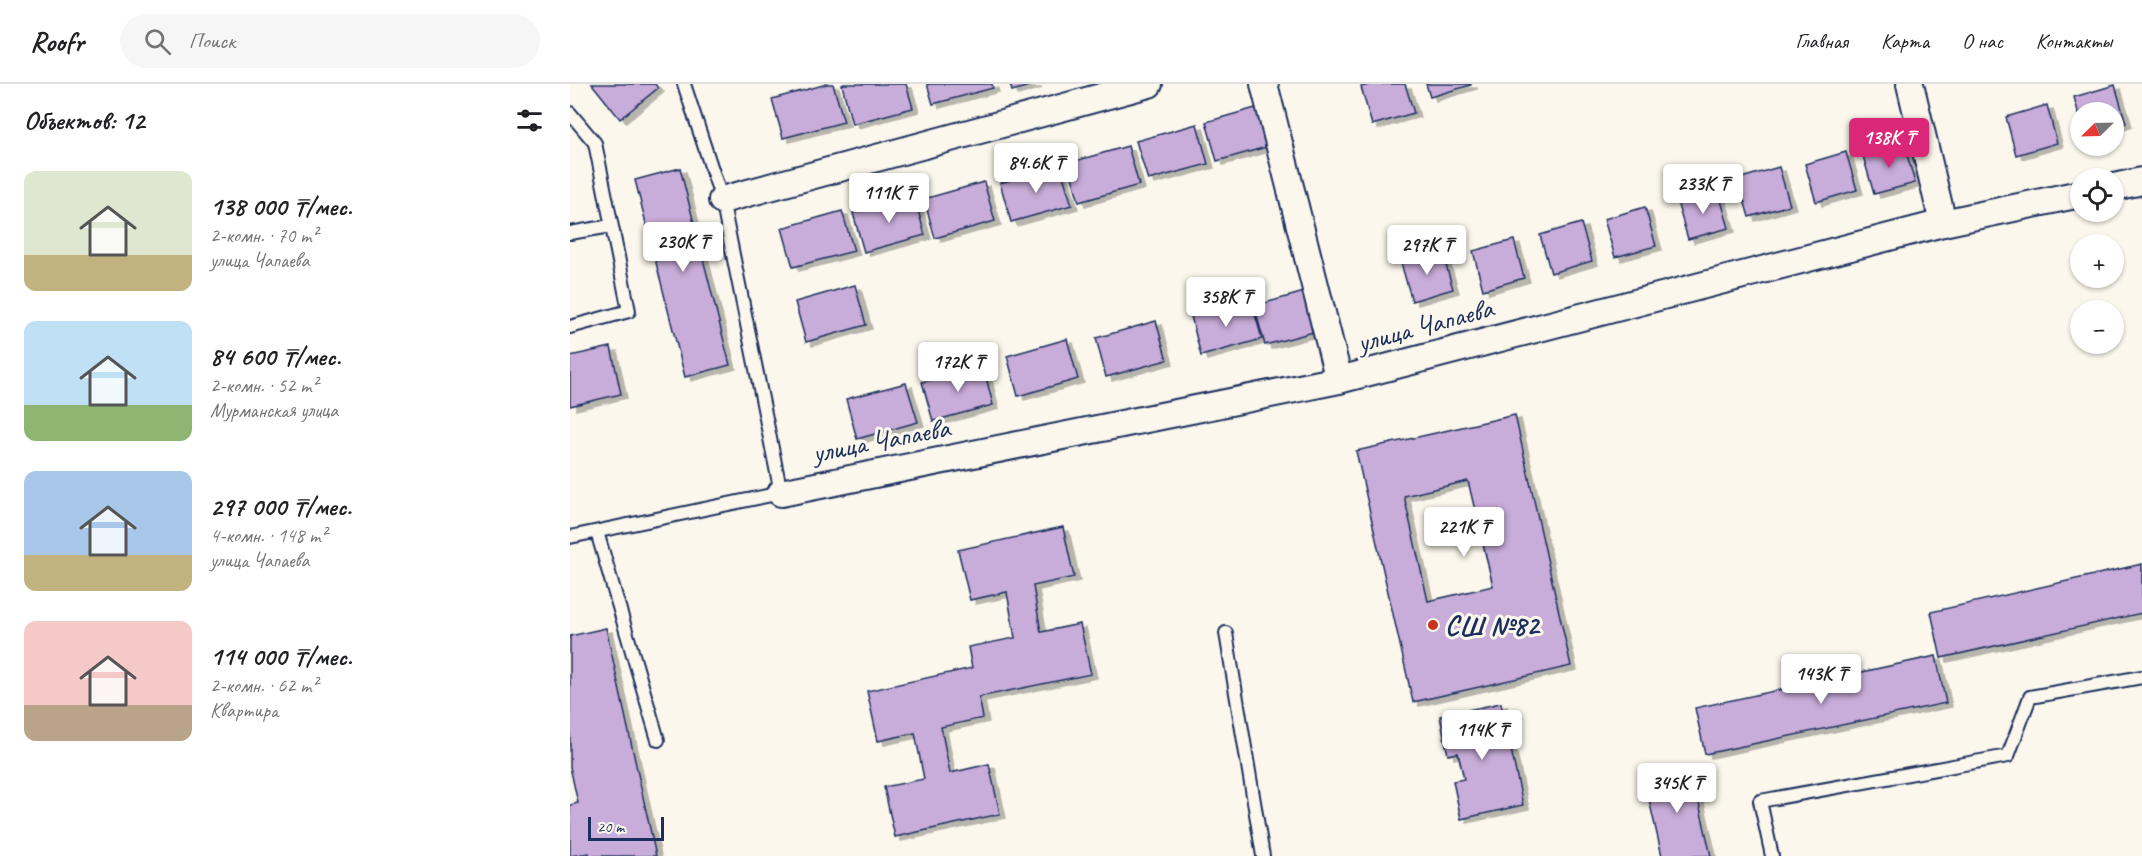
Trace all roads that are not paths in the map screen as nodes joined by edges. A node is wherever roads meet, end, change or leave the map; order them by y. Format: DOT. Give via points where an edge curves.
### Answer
graph roads {
  1 [pos="684,84"];
  2 [pos="1149,84"];
  3 [pos="1264,84"];
  4 [pos="1910,84"];
  5 [pos="570,113"];
  6 [pos="2142,181"];
  7 [pos="2124,185"];
  8 [pos="2070,196"];
  9 [pos="722,200"];
  10 [pos="1943,223"];
  11 [pos="611,226"];
  12 [pos="570,233"];
  13 [pos="570,327"];
  14 [pos="1339,380"];
  15 [pos="781,493"];
  16 [pos="597,532"];
  17 [pos="570,537"];
  18 [pos="1226,633"];
  19 [pos="2142,676"];
  20 [pos="658,740"];
  21 [pos="1263,856"];
  22 [pos="1772,856"];
  1 -- 9 [label="lane"];
  2 -- 9 [label="street"];
  3 -- 14 [label="street"];
  4 -- 10 [label="street"];
  5 -- 11 [label="lane" via="595,143"];
  6 -- 7 [label="street"];
  8 -- 10 [label="street, улица Чапаева"];
  9 -- 15 [label="lane"];
  10 -- 14 [label="street, улица Чапаева"];
  11 -- 12 [label="lane"];
  11 -- 13 [label="lane" via="629,311"];
  14 -- 15 [label="street, улица Чапаева"];
  15 -- 16 [label="lane"];
  16 -- 17 [label="lane"];
  16 -- 20 [label="lane"];
  18 -- 21 [label="lane"];
  19 -- 22 [label="lane" via="2030,697 2008,756 1760,801"];
}
